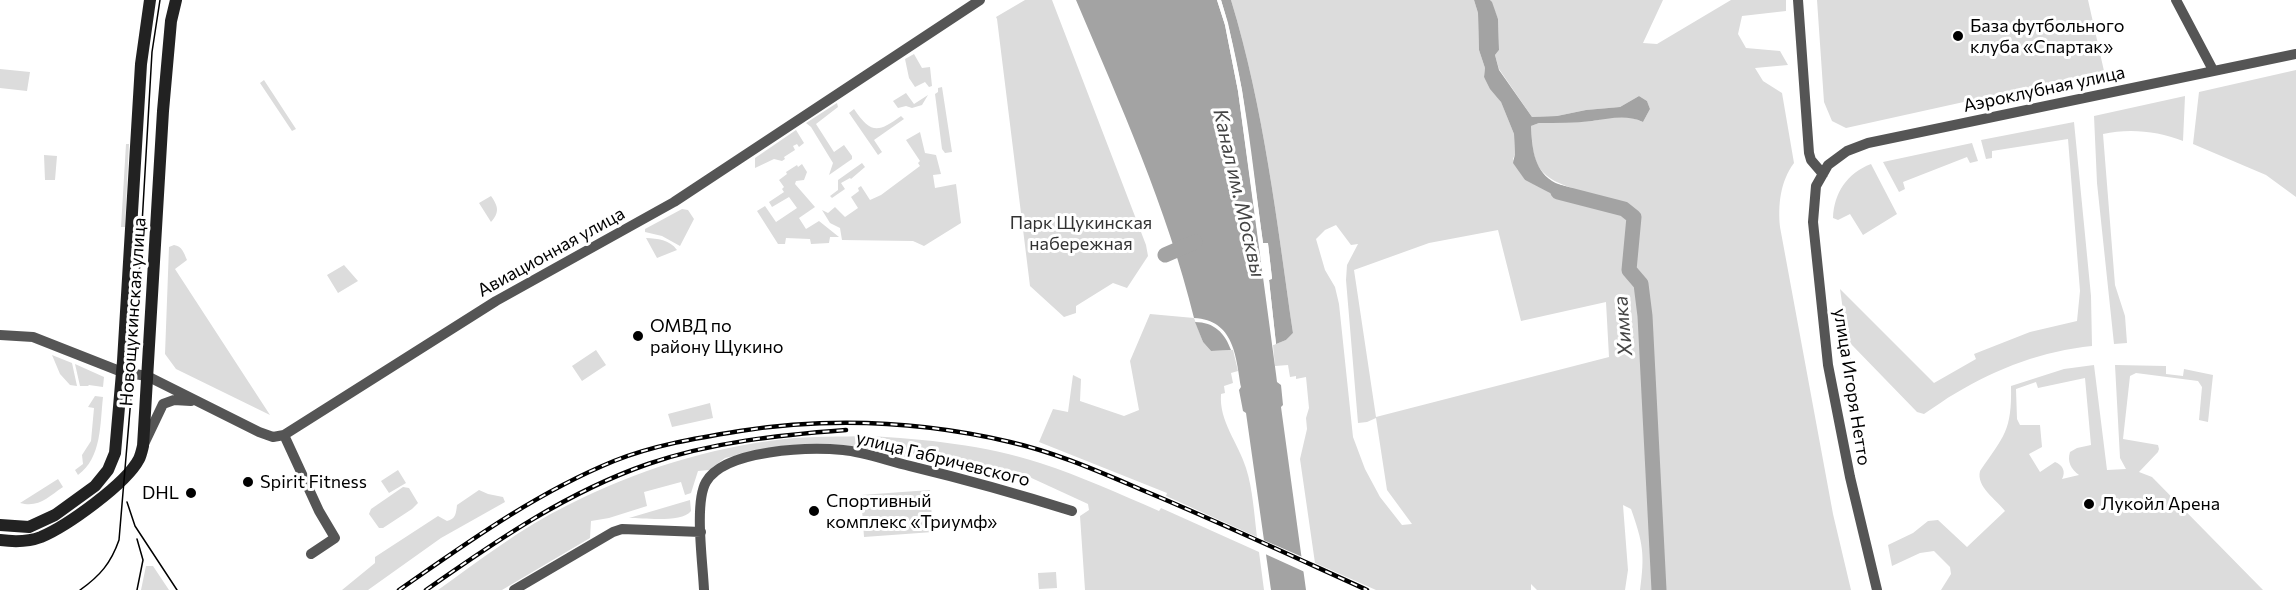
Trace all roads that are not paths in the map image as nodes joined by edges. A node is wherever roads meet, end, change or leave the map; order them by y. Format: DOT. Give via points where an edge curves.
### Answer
graph roads {
  1 [pos="151,0"];
  2 [pos="980,0"];
  3 [pos="1798,0"];
  4 [pos="2175,0"];
  5 [pos="175,2"];
  6 [pos="2296,54"];
  7 [pos="2213,70"];
  8 [pos="1823,174"];
  9 [pos="1816,186"];
  10 [pos="0,335"];
  11 [pos="122,372"];
  12 [pos="147,376"];
  13 [pos="200,404"];
  14 [pos="284,435"];
  15 [pos="143,446"];
  16 [pos="1072,511"];
  17 [pos="0,525"];
  18 [pos="701,532"];
  19 [pos="0,540"];
  20 [pos="310,554"];
  21 [pos="514,590"];
  22 [pos="704,590"];
  23 [pos="1877,590"];
  1 -- 5 [label="main road"];
  1 -- 11 [label="main road, Новощукинская улица" via="141,64"];
  2 -- 14 [label="street, Авиационная улица" via="707,181 496,301"];
  3 -- 8 [label="street" via="1809,153"];
  4 -- 7 [label="street"];
  5 -- 12 [label="main road, Новощукинская улица" via="163,111"];
  6 -- 7 [label="street, Аэроклубная улица"];
  7 -- 8 [label="street, Аэроклубная улица" via="1868,143 1847,151 1828,165"];
  8 -- 9 [label="street, Аэроклубная улица"];
  9 -- 23 [label="street, улица Игоря Нетто" via="1813,222 1828,365"];
  10 -- 11 [label="street" via="33,337"];
  11 -- 12 [label="street"];
  11 -- 17 [label="main road, Новощукинская улица" via="115,453 102,478 80,498 35,525"];
  12 -- 13 [label="street"];
  12 -- 15 [label="main road, Новощукинская улица"];
  13 -- 14 [label="street" via="259,432 273,437"];
  13 -- 15 [label="street" via="174,400 163,404"];
  14 -- 20 [label="street" via="335,538"];
  15 -- 19 [label="main road, Новощукинская улица" via="138,460 120,481 70,521 32,540"];
  16 -- 18 [label="street, улица Габричевского" via="999,488 845,450 781,452 737,460 713,472 701,496"];
  18 -- 21 [label="street" via="622,529"];
  18 -- 22 [label="street, улица Габричевского"];
}
